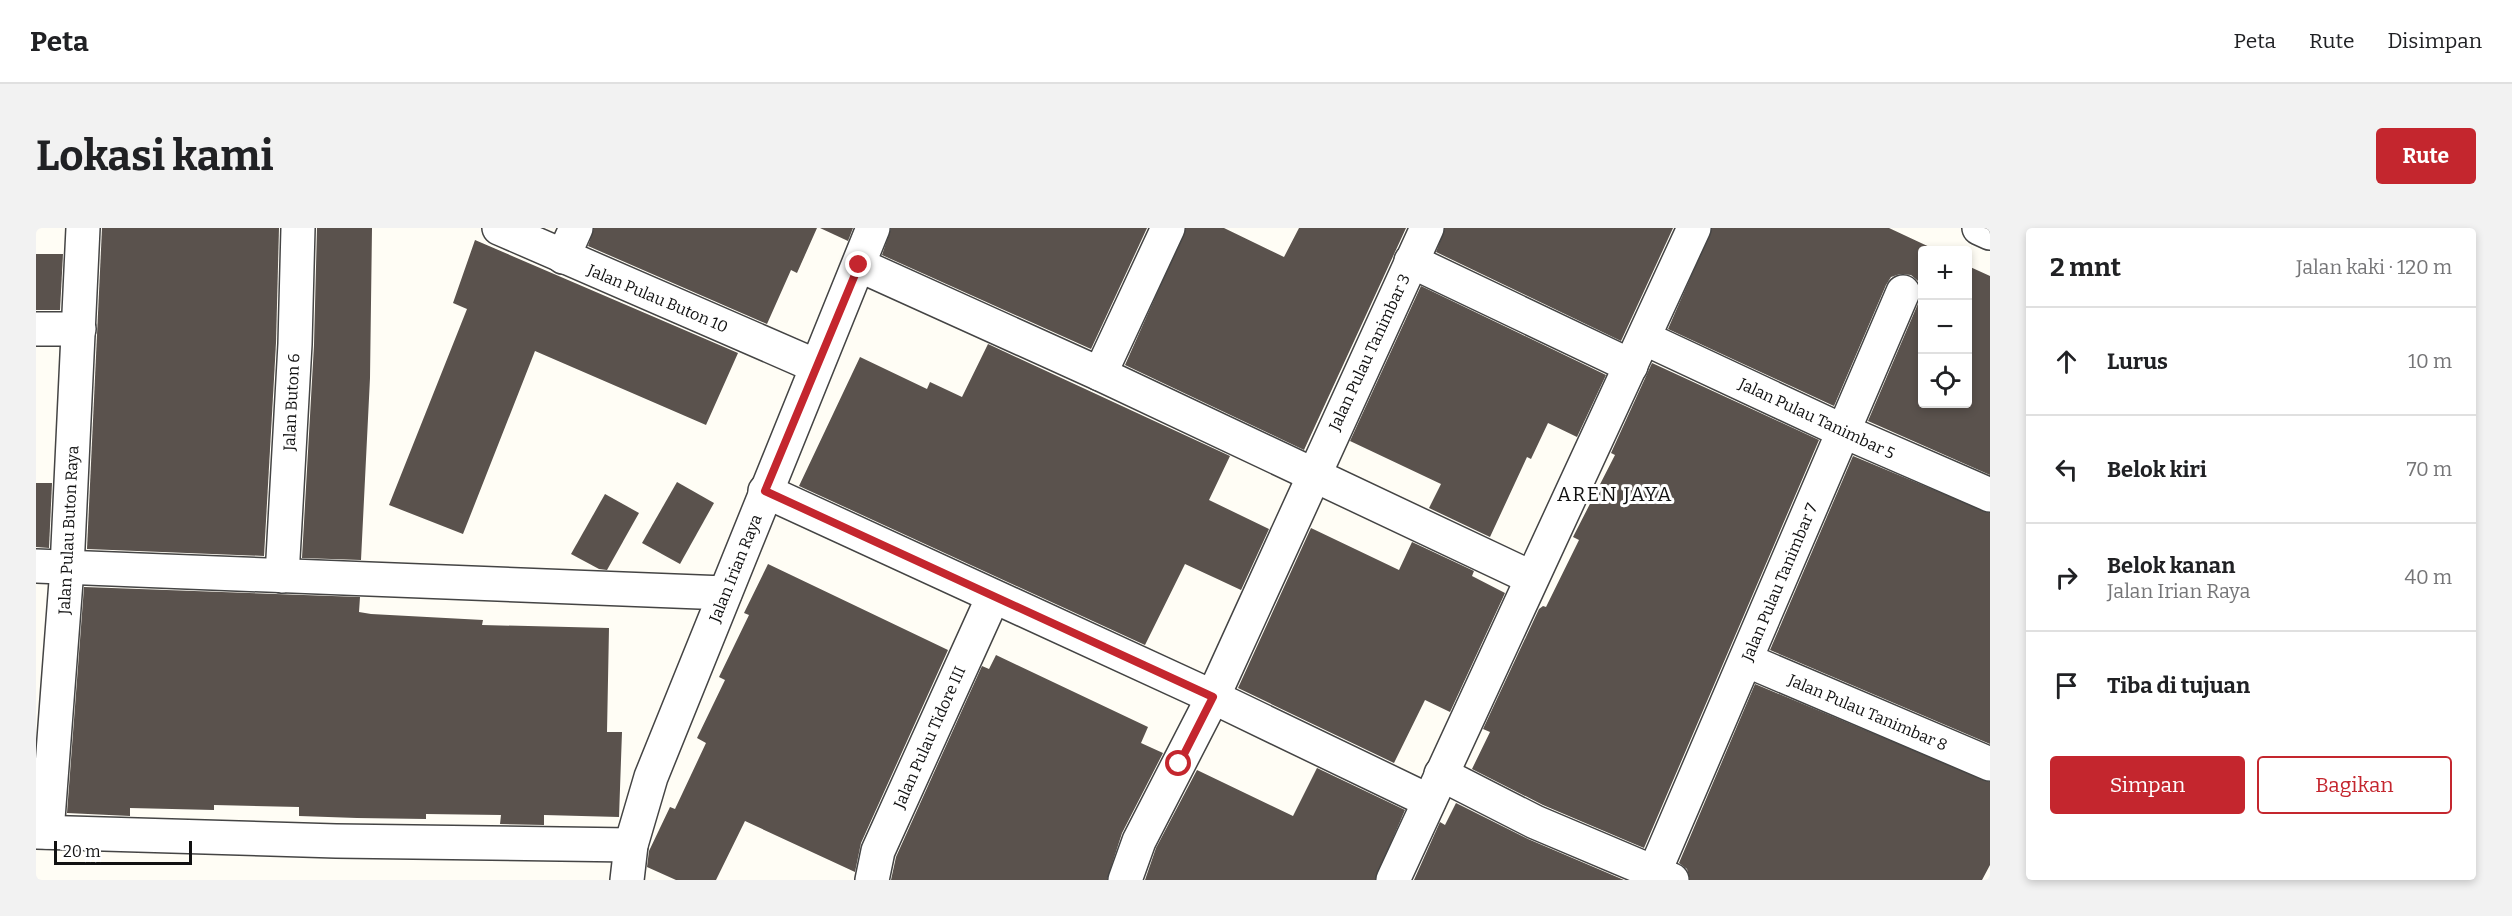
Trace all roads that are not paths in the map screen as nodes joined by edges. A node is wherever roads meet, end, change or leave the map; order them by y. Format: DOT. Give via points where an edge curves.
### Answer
graph roads {
  1 [pos="83,228"];
  2 [pos="298,228"];
  3 [pos="500,228"];
  4 [pos="873,228"];
  5 [pos="1168,228"];
  6 [pos="1427,228"];
  7 [pos="1694,228"];
  8 [pos="1979,228"];
  9 [pos="1990,233"];
  10 [pos="570,242"];
  11 [pos="1411,261"];
  12 [pos="859,265"];
  13 [pos="1903,292"];
  14 [pos="36,329"];
  15 [pos="79,329"];
  16 [pos="1638,352"];
  17 [pos="816,366"];
  18 [pos="1100,374"];
  19 [pos="1844,431"];
  20 [pos="1312,476"];
  21 [pos="765,491"];
  22 [pos="1990,495"];
  23 [pos="52,567"];
  24 [pos="282,576"];
  25 [pos="1530,577"];
  26 [pos="725,593"];
  27 [pos="993,597"];
  28 [pos="1746,660"];
  29 [pos="1213,697"];
  30 [pos="1990,764"];
  31 [pos="1435,788"];
  32 [pos="42,832"];
  33 [pos="632,844"];
  34 [pos="1659,877"];
  35 [pos="627,880"];
  36 [pos="872,880"];
  37 [pos="1125,880"];
  38 [pos="1393,880"];
  1 -- 15 [label="street, Jalan Pulau Buton Raya"];
  2 -- 24 [label="street, Jalan Buton 6"];
  3 -- 10 [label="street, Jalan Pulau Buton 10"];
  4 -- 12 [label="street, Jalan Irian Raya"];
  5 -- 18 [label="street"];
  6 -- 11 [label="street, Jalan Pulau Tanimbar 3"];
  7 -- 16 [label="street"];
  8 -- 9 [label="street"];
  10 -- 17 [label="street, Jalan Pulau Buton 10"];
  11 -- 16 [label="street, Jalan Pulau Tanimbar 5"];
  11 -- 20 [label="street, Jalan Pulau Tanimbar 3"];
  12 -- 17 [label="street, Jalan Irian Raya"];
  12 -- 18 [label="street"];
  13 -- 19 [label="street, Jalan Pulau Tanimbar 7"];
  14 -- 15 [label="street"];
  15 -- 23 [label="street, Jalan Pulau Buton Raya"];
  16 -- 19 [label="street, Jalan Pulau Tanimbar 5"];
  16 -- 25 [label="street"];
  17 -- 21 [label="street, Jalan Irian Raya"];
  18 -- 20 [label="street"];
  19 -- 22 [label="street, Jalan Pulau Tanimbar 5"];
  19 -- 28 [label="street, Jalan Pulau Tanimbar 7"];
  20 -- 25 [label="street"];
  20 -- 29 [label="street, Jalan Pulau Tanimbar 3"];
  21 -- 26 [label="street, Jalan Irian Raya"];
  21 -- 27 [label="street"];
  23 -- 24 [label="street"];
  23 -- 32 [label="street, Jalan Pulau Buton Raya"];
  24 -- 26 [label="street"];
  25 -- 31 [label="street"];
  26 -- 33 [label="street, Jalan Irian Raya" via="651,777"];
  27 -- 29 [label="street"];
  27 -- 36 [label="street, Jalan Pulau Tidore III" via="878,851"];
  28 -- 30 [label="street, Jalan Pulau Tanimbar 8"];
  28 -- 34 [label="street, Jalan Pulau Tanimbar 7"];
  29 -- 31 [label="street"];
  29 -- 37 [label="street, Jalan Pulau Tanimbar 3" via="1138,841"];
  31 -- 34 [label="street" via="1535,822"];
  31 -- 38 [label="street"];
  32 -- 33 [label="street" via="336,841"];
  33 -- 35 [label="street, Jalan Irian Raya"];
}
